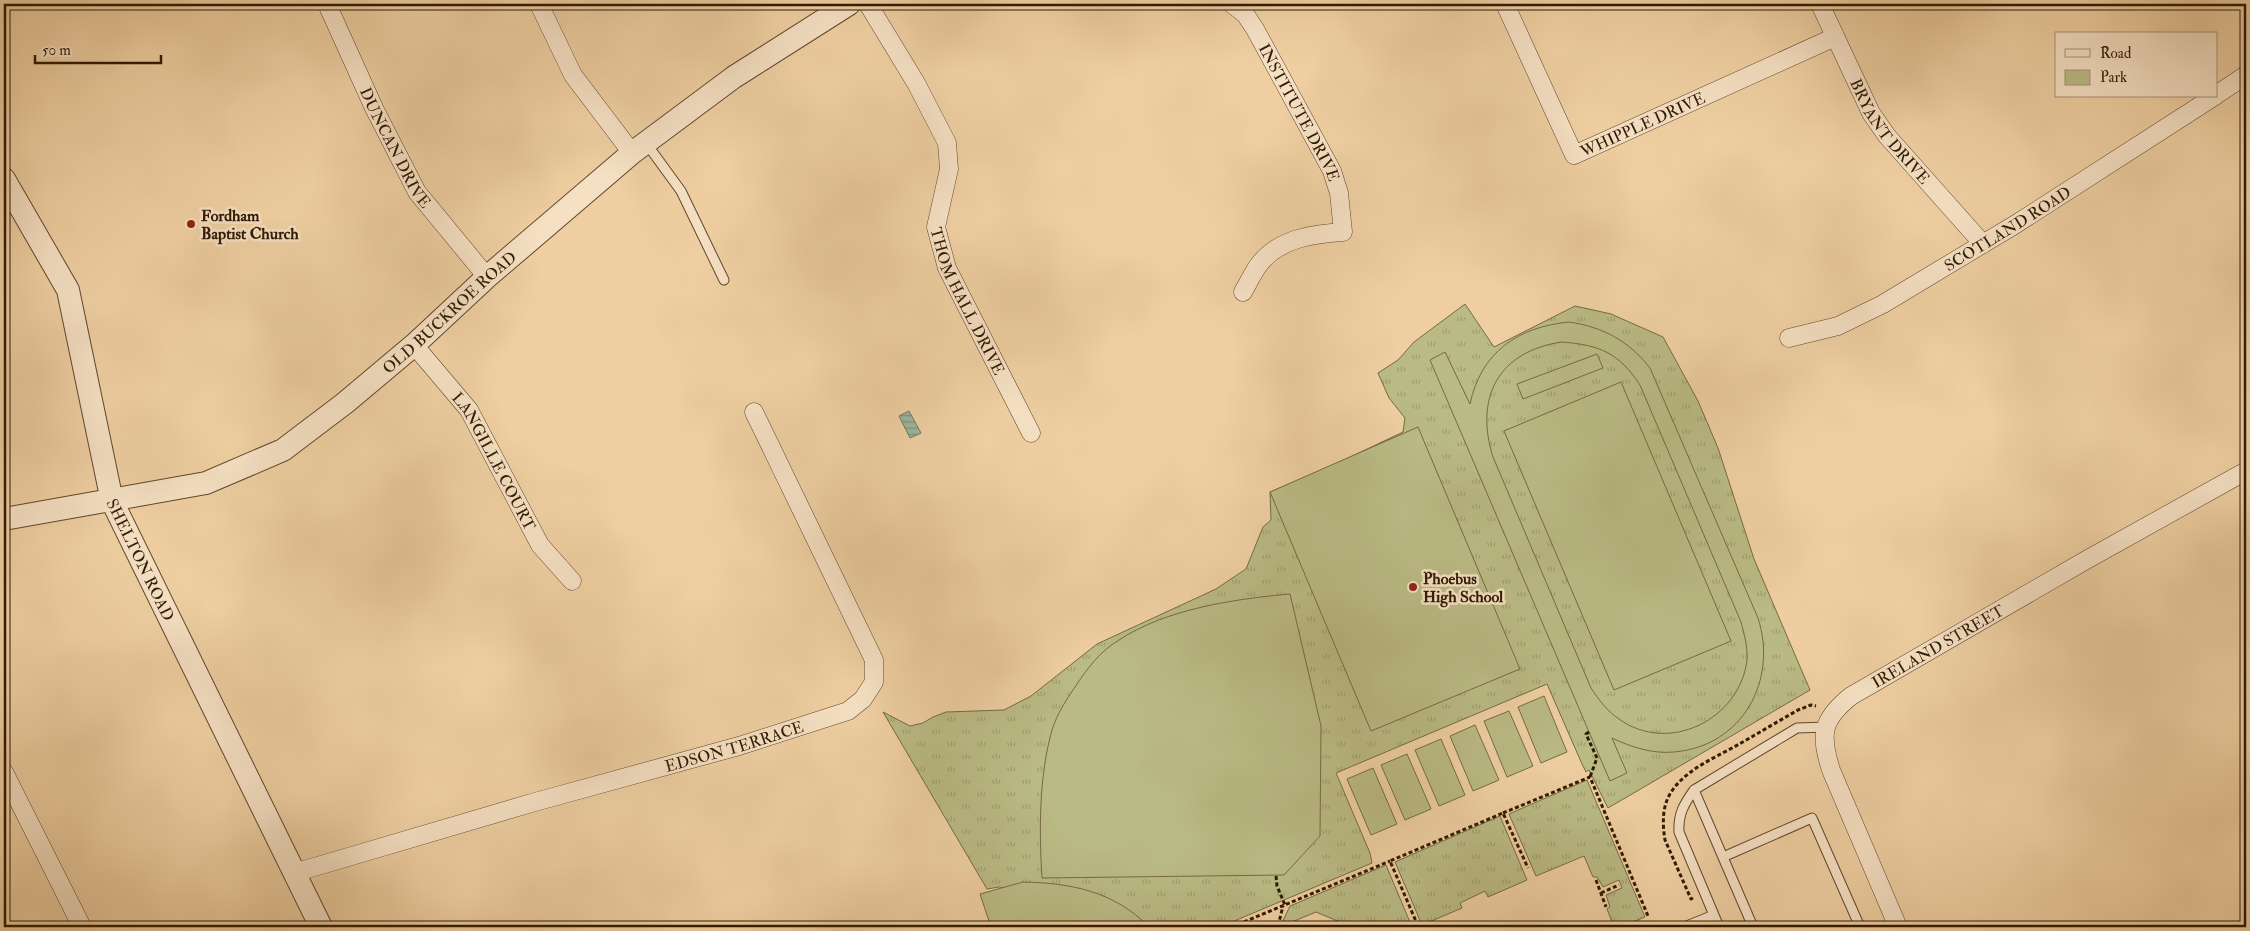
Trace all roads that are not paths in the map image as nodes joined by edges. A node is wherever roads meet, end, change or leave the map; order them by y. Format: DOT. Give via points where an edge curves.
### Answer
graph roads {
  1 [pos="327,4"];
  2 [pos="539,4"];
  3 [pos="849,4"];
  4 [pos="868,4"];
  5 [pos="1232,4"];
  6 [pos="1505,4"];
  7 [pos="1820,4"];
  8 [pos="1835,37"];
  9 [pos="2246,75"];
  10 [pos="2218,95"];
  11 [pos="2213,98"];
  12 [pos="639,148"];
  13 [pos="4,179"];
  14 [pos="1984,244"];
  15 [pos="487,277"];
  16 [pos="724,280"];
  17 [pos="1243,292"];
  18 [pos="1789,338"];
  19 [pos="414,345"];
  20 [pos="754,412"];
  21 [pos="1031,433"];
  22 [pos="2246,470"];
  23 [pos="112,501"];
  24 [pos="4,519"];
  25 [pos="572,581"];
  26 [pos="1826,727"];
  27 [pos="4,772"];
  28 [pos="1694,790"];
  29 [pos="1723,858"];
  30 [pos="294,873"];
  31 [pos="1714,915"];
  32 [pos="82,927"];
  33 [pos="321,927"];
  34 [pos="1684,927"];
  35 [pos="1719,927"];
  36 [pos="1753,927"];
  37 [pos="1860,927"];
  38 [pos="1898,927"];
  1 -- 15 [label="street, DUNCAN DRIVE" via="374,108 417,192"];
  2 -- 12 [label="street" via="573,75"];
  3 -- 12 [label="street, OLD BUCKROE ROAD" via="734,77"];
  4 -- 21 [label="street, THOM HALL DRIVE" via="916,83 947,143 949,169 936,227 947,268"];
  5 -- 17 [label="street, INSTITUTE DRIVE" via="1245,14 1255,29 1332,171 1339,193 1343,232 1310,235 1274,251 1260,263"];
  6 -- 8 [label="street, WHIPPLE DRIVE" via="1574,155"];
  7 -- 8 [label="street, BRYANT DRIVE"];
  8 -- 14 [label="street, BRYANT DRIVE" via="1865,102 1887,136"];
  9 -- 10 [label="street, SCOTLAND ROAD"];
  11 -- 14 [label="street, SCOTLAND ROAD"];
  12 -- 15 [label="street, OLD BUCKROE ROAD"];
  12 -- 16 [label="lane" via="681,191"];
  13 -- 23 [label="street, SHELTON ROAD" via="68,290"];
  14 -- 18 [label="street, SCOTLAND ROAD" via="1854,319"];
  15 -- 19 [label="street, OLD BUCKROE ROAD"];
  19 -- 23 [label="street, OLD BUCKROE ROAD" via="283,450 206,483"];
  19 -- 25 [label="street, LANGILLE COURT" via="469,410 540,545"];
  20 -- 30 [label="street, EDSON TERRACE" via="874,660 874,682 863,699 848,712 739,746"];
  22 -- 26 [label="street, IRELAND STREET" via="1851,696 1836,709"];
  23 -- 24 [label="street, OLD BUCKROE ROAD"];
  23 -- 30 [label="street, SHELTON ROAD"];
  26 -- 28 [label="lane" via="1797,728"];
  26 -- 38 [label="street" via="1824,747 1831,770"];
  27 -- 32 [label="street"];
  28 -- 29 [label="lane"];
  28 -- 31 [label="lane" via="1678,817 1678,832"];
  29 -- 36 [label="lane"];
  29 -- 37 [label="lane" via="1812,818"];
  30 -- 33 [label="street, SHELTON ROAD"];
  31 -- 34 [label="lane"];
  31 -- 35 [label="lane"];
}
